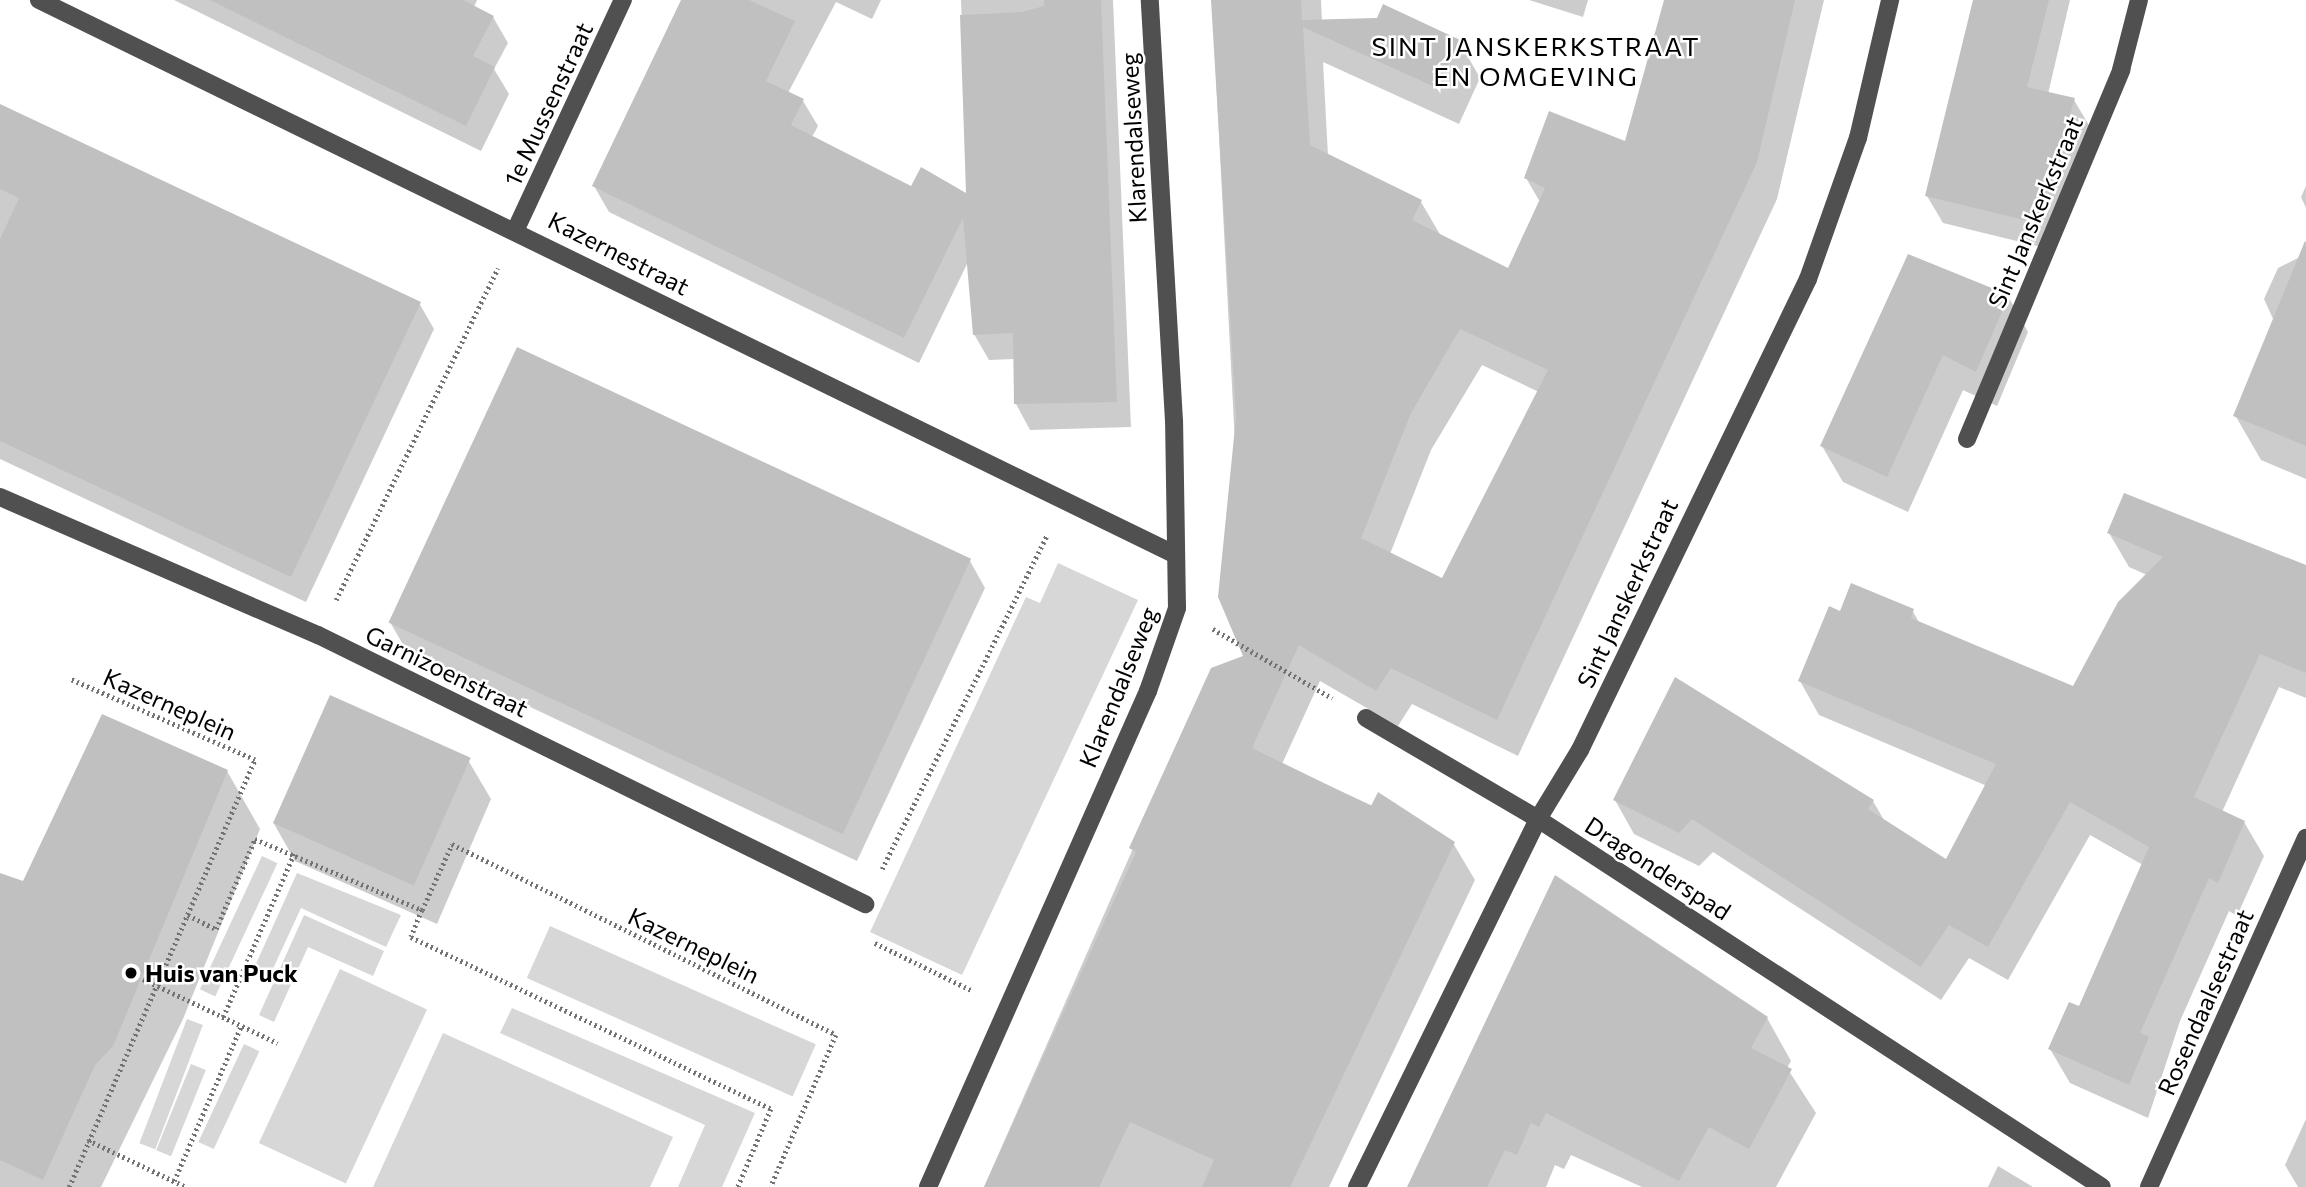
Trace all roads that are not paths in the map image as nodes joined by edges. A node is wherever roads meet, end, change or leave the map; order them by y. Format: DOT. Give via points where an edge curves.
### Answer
graph roads {
  1 [pos="39,0"];
  2 [pos="623,0"];
  3 [pos="1150,0"];
  4 [pos="1890,0"];
  5 [pos="2139,0"];
  6 [pos="516,229"];
  7 [pos="1967,439"];
  8 [pos="0,497"];
  9 [pos="1176,555"];
  10 [pos="1366,718"];
  11 [pos="1538,819"];
  12 [pos="2306,838"];
  13 [pos="865,904"];
  14 [pos="928,1187"];
  15 [pos="1357,1187"];
  16 [pos="2102,1187"];
  17 [pos="2149,1187"];
  1 -- 6 [label="street, Kazernestraat"];
  2 -- 6 [label="street, 1e Mussenstraat"];
  3 -- 9 [label="street, Klarendalseweg"];
  4 -- 11 [label="street, Sint Janskerkstraat" via="1858,138 1808,279 1580,750"];
  5 -- 7 [label="street, Sint Janskerkstraat" via="2121,70"];
  6 -- 9 [label="street, Kazernestraat"];
  8 -- 13 [label="street, Garnizoenstraat" via="318,635"];
  9 -- 14 [label="street, Klarendalseweg" via="1177,608 1148,691"];
  10 -- 11 [label="street, Dragonderspad"];
  11 -- 15 [label="street, Sint Janskerkstraat"];
  11 -- 16 [label="street, Dragonderspad"];
  12 -- 17 [label="street, Rosendaalsestraat"];
}
